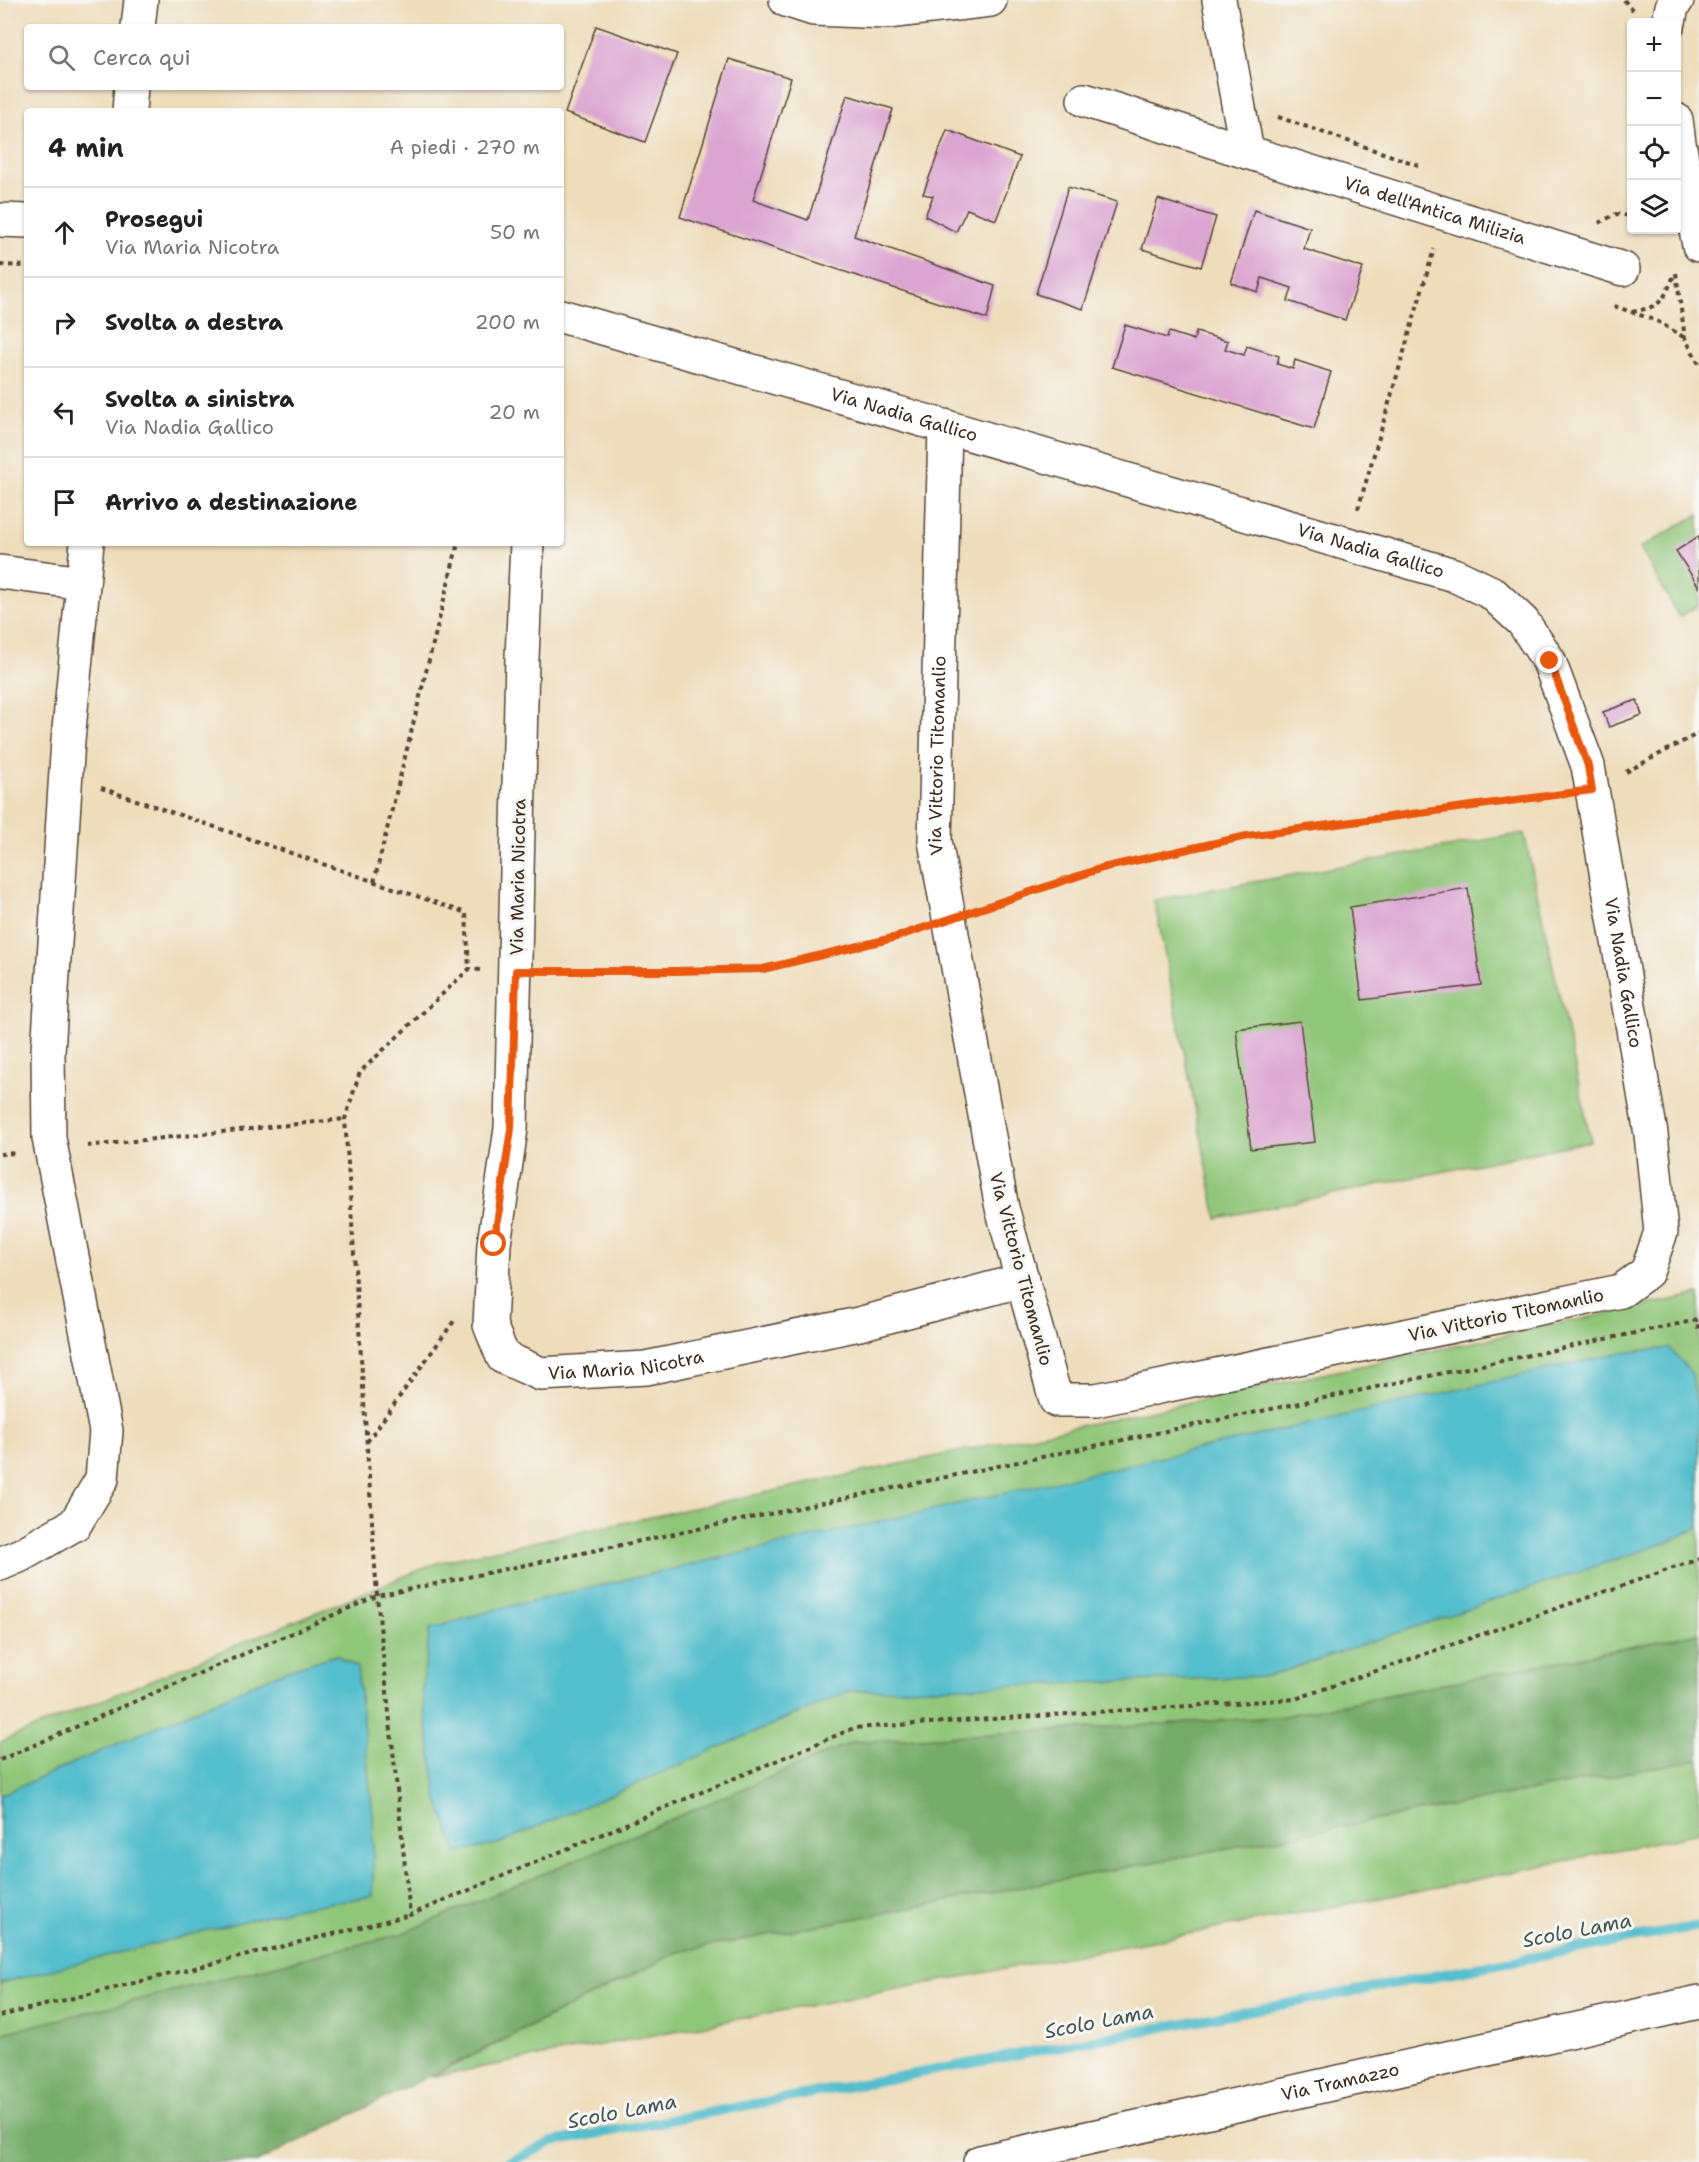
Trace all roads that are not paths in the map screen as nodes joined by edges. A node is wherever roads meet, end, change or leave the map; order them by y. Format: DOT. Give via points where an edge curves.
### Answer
graph roads {
  1 [pos="141,0"];
  2 [pos="786,0"];
  3 [pos="990,0"];
  4 [pos="1219,0"];
  5 [pos="1657,0"];
  6 [pos="1677,0"];
  7 [pos="1665,18"];
  8 [pos="1668,18"];
  9 [pos="138,24"];
  10 [pos="131,90"];
  11 [pos="1084,100"];
  12 [pos="129,108"];
  13 [pos="1678,126"];
  14 [pos="1247,152"];
  15 [pos="0,220"];
  16 [pos="24,221"];
  17 [pos="1699,244"];
  18 [pos="1623,269"];
  19 [pos="564,317"];
  20 [pos="945,426"];
  21 [pos="87,546"];
  22 [pos="528,546"];
  23 [pos="0,572"];
  24 [pos="83,583"];
  25 [pos="1647,1272"];
  26 [pos="1023,1280"];
  27 [pos="0,1564"];
  28 [pos="1699,2002"];
  29 [pos="980,2162"];
  1 -- 9 [label="street"];
  2 -- 3 [label="street" via="814,9 887,12"];
  4 -- 14 [label="street"];
  5 -- 7 [label="street"];
  6 -- 8 [label="street"];
  10 -- 12 [label="street"];
  11 -- 14 [label="street, Via dell'Antica Milizia"];
  13 -- 17 [label="street"];
  14 -- 18 [label="street, Via dell'Antica Milizia"];
  15 -- 16 [label="street"];
  19 -- 20 [label="street, Via Nadia Gallico"];
  20 -- 25 [label="street, Via Nadia Gallico" via="1454,575 1492,592 1523,622 1550,661 1588,766 1651,1134 1661,1232"];
  20 -- 26 [label="street, Via Vittorio Titomanlio" via="935,841 1002,1208"];
  21 -- 24 [label="street"];
  22 -- 26 [label="street, Via Maria Nicotra" via="511,1129 494,1244 490,1325 502,1358 541,1374 646,1368 859,1324"];
  23 -- 24 [label="street"];
  24 -- 27 [label="street" via="48,1052 49,1138 106,1431 102,1479 75,1524"];
  25 -- 26 [label="street, Via Vittorio Titomanlio" via="1621,1291 1096,1400 1056,1400"];
  28 -- 29 [label="street, Via Tramazzo"];
}
